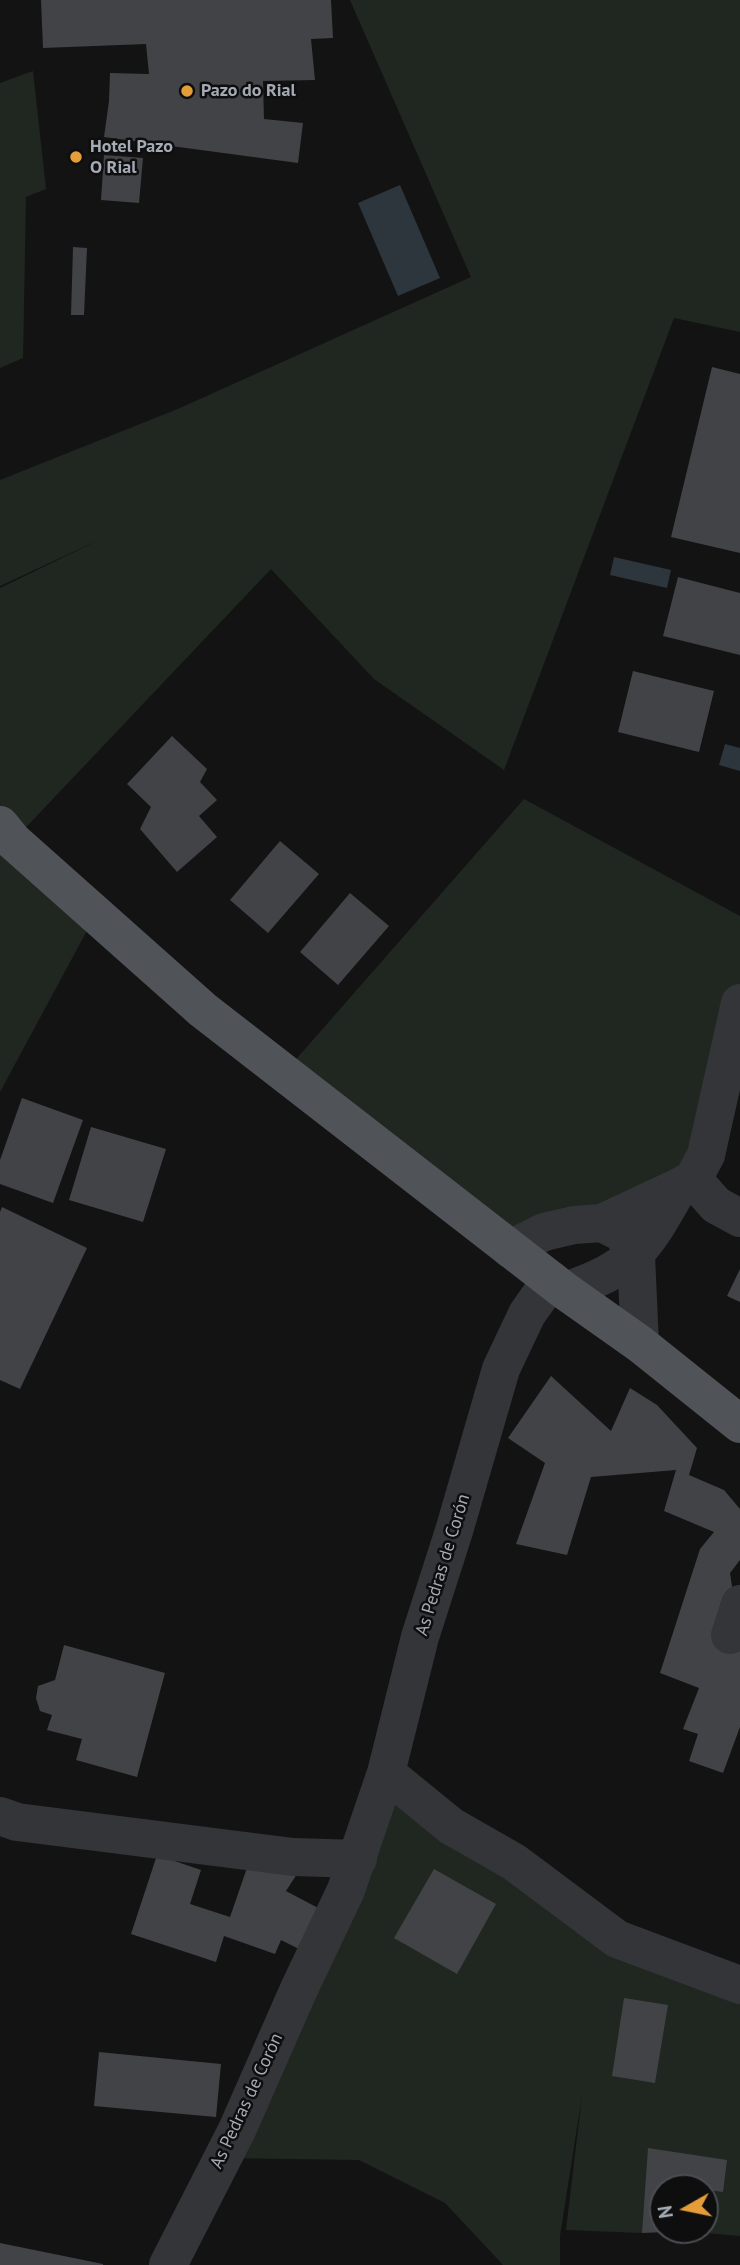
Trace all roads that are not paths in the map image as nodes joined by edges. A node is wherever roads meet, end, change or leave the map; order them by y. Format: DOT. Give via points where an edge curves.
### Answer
graph roads {
  1 [pos="0,825"];
  2 [pos="740,1003"];
  3 [pos="686,1183"];
  4 [pos="740,1218"];
  5 [pos="602,1223"];
  6 [pos="510,1249"];
  7 [pos="636,1255"];
  8 [pos="558,1286"];
  9 [pos="640,1344"];
  10 [pos="740,1423"];
  11 [pos="386,1773"];
  12 [pos="0,1816"];
  13 [pos="358,1859"];
  14 [pos="740,1985"];
  15 [pos="168,2265"];
  1 -- 6 [label="main road" via="203,1010"];
  2 -- 3 [label="street" via="706,1155"];
  3 -- 4 [label="street"];
  3 -- 5 [label="street"];
  3 -- 7 [label="street"];
  5 -- 6 [label="street" via="544,1232"];
  5 -- 7 [label="street" via="622,1233"];
  6 -- 8 [label="main road"];
  7 -- 8 [label="street" via="598,1280"];
  7 -- 9 [label="street"];
  8 -- 9 [label="main road"];
  8 -- 11 [label="street, As Pedras de Corón" via="527,1314 501,1369 420,1637"];
  9 -- 10 [label="main road"];
  11 -- 13 [label="street, As Pedras de Corón"];
  11 -- 14 [label="street" via="452,1826 514,1862 617,1939"];
  12 -- 13 [label="street" via="17,1822 293,1857"];
  13 -- 15 [label="street, As Pedras de Corón" via="237,2130"];
}
